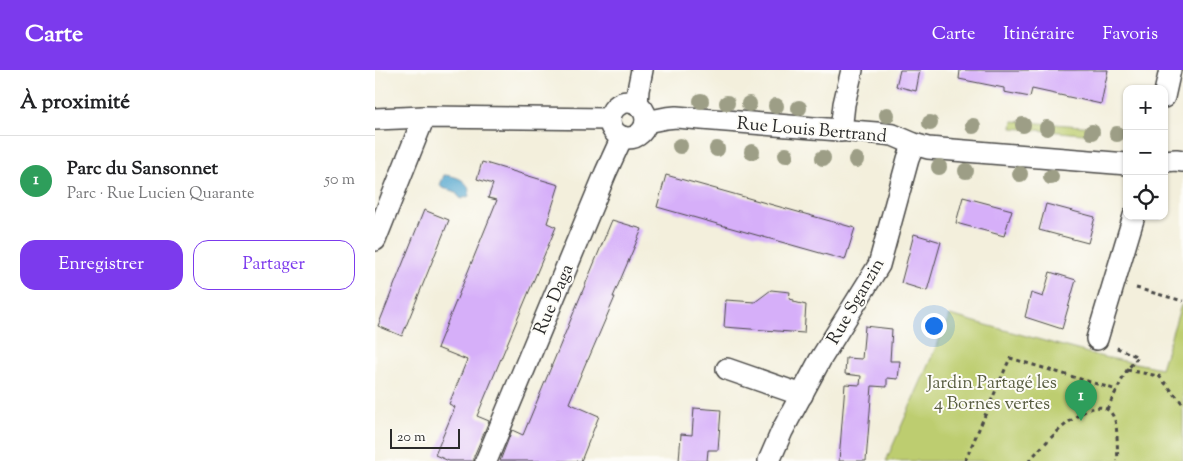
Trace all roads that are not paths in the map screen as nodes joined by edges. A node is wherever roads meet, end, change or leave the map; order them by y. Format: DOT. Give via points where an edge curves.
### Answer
graph roads {
  1 [pos="642,70"];
  2 [pos="852,70"];
  3 [pos="1170,70"];
  4 [pos="1167,85"];
  5 [pos="641,114"];
  6 [pos="424,117"];
  7 [pos="375,119"];
  8 [pos="610,119"];
  9 [pos="841,130"];
  10 [pos="623,137"];
  11 [pos="914,144"];
  12 [pos="1168,161"];
  13 [pos="1183,161"];
  14 [pos="1123,164"];
  15 [pos="1133,220"];
  16 [pos="375,240"];
  17 [pos="1097,339"];
  18 [pos="727,369"];
  19 [pos="802,395"];
  20 [pos="486,461"];
  21 [pos="769,461"];
  1 -- 5 [label="street" via="638,90"];
  2 -- 9 [label="street"];
  3 -- 4 [label="street"];
  5 -- 8 [label="street" via="631,103 620,104"];
  5 -- 9 [label="street, Rue Louis Bertrand"];
  5 -- 10 [label="street" via="644,127 638,135"];
  6 -- 7 [label="street"];
  6 -- 8 [label="street"];
  6 -- 16 [label="street"];
  8 -- 10 [label="street" via="614,132"];
  9 -- 11 [label="street, Rue Louis Bertrand" via="893,135"];
  10 -- 20 [label="street, Rue Daga"];
  11 -- 14 [label="street, Rue Louis Bertrand" via="928,148"];
  11 -- 19 [label="street, Rue Sganzin" via="879,265"];
  12 -- 13 [label="street"];
  15 -- 17 [label="street"];
  18 -- 19 [label="street"];
  19 -- 21 [label="street, Rue Sganzin"];
}
